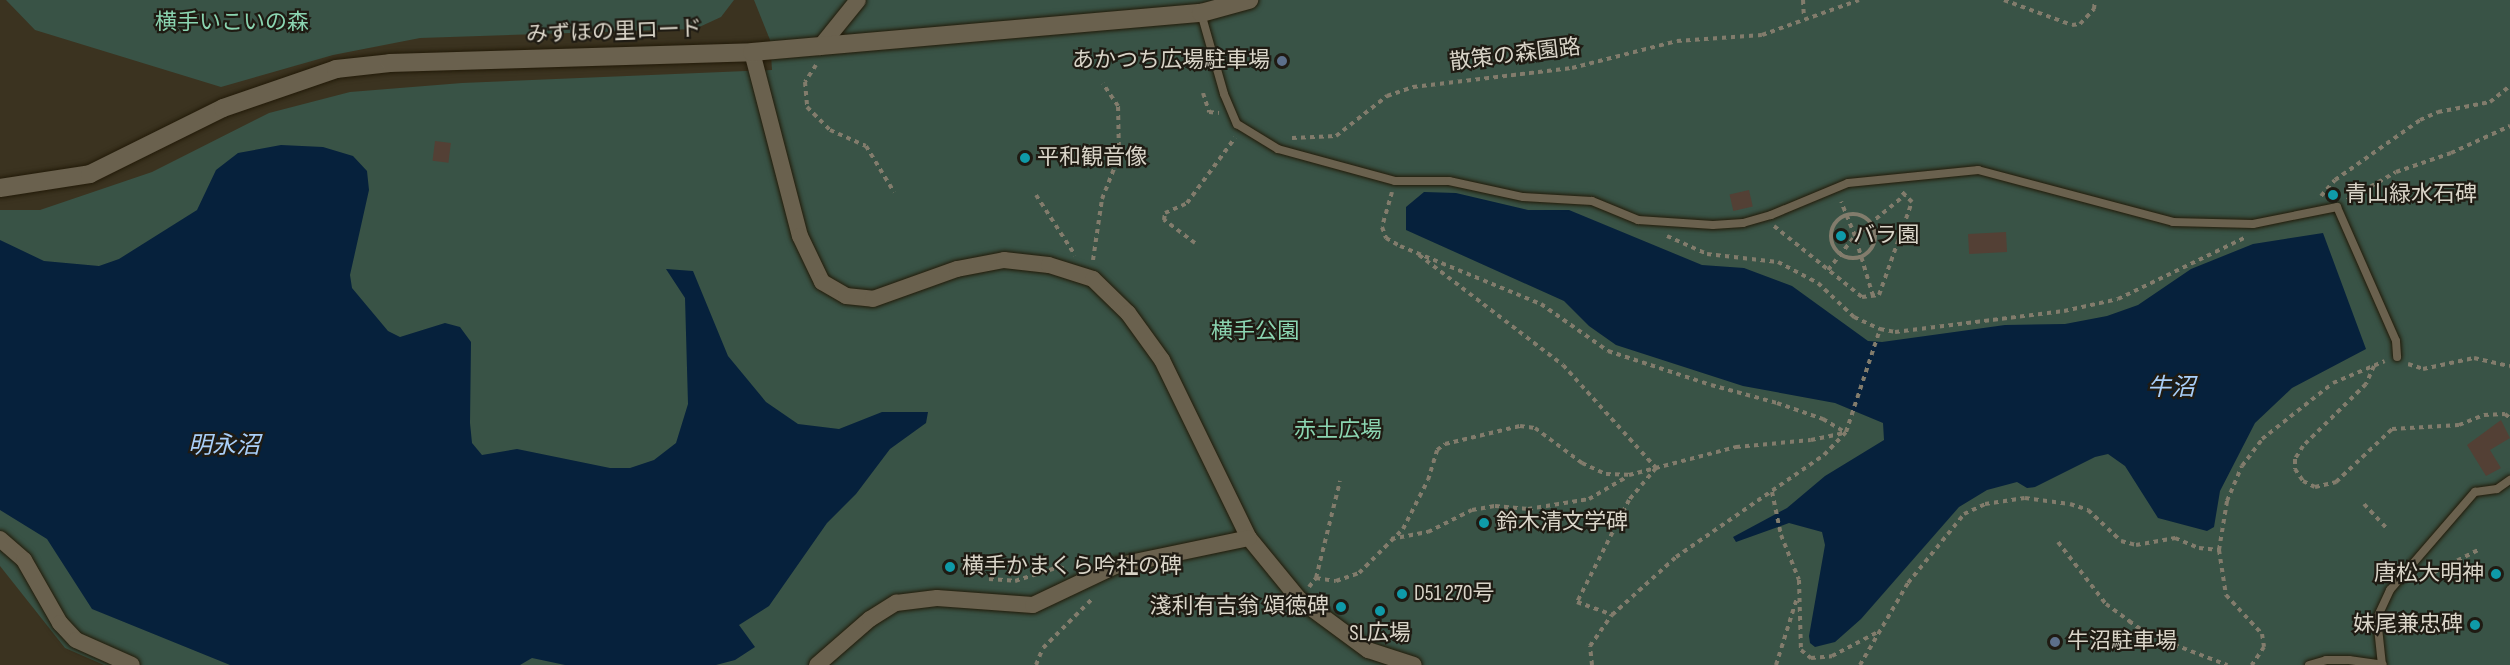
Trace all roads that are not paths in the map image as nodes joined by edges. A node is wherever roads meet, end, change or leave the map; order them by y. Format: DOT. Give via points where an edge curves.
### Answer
graph roads {
  1 [pos="858,0"];
  2 [pos="1249,0"];
  3 [pos="1201,13"];
  4 [pos="820,47"];
  5 [pos="752,52"];
  6 [pos="0,188"];
  7 [pos="2397,357"];
  8 [pos="2510,480"];
  9 [pos="1249,538"];
  10 [pos="0,539"];
  11 [pos="132,665"];
  12 [pos="817,665"];
  13 [pos="1414,665"];
  14 [pos="2309,665"];
  15 [pos="2382,665"];
  1 -- 4 [label="street"];
  2 -- 3 [label="street, みずほの里ロード"];
  3 -- 4 [label="street, みずほの里ロード"];
  3 -- 7 [label="lane" via="1224,94 1242,128 1278,149 1395,182 1449,181 1523,197 1592,201 1638,220 1713,225 1766,216 1848,183 1978,170 2173,222 2253,224 2337,207 2396,342"];
  4 -- 5 [label="street, みずほの里ロード"];
  5 -- 6 [label="street, みずほの里ロード" via="390,63 336,69 223,108 90,174"];
  5 -- 9 [label="street" via="800,236 822,282 846,296 873,299 957,269 1004,260 1049,265 1094,279 1128,312 1162,360"];
  8 -- 15 [label="lane" via="2497,489 2475,492 2432,538 2387,596 2377,618"];
  9 -- 12 [label="street" via="1115,566 1033,605 937,598 896,603 870,619"];
  9 -- 13 [label="street" via="1299,599 1368,650"];
  10 -- 11 [label="street" via="24,560 60,623 76,640"];
  14 -- 15 [label="lane" via="2326,660"];
}
